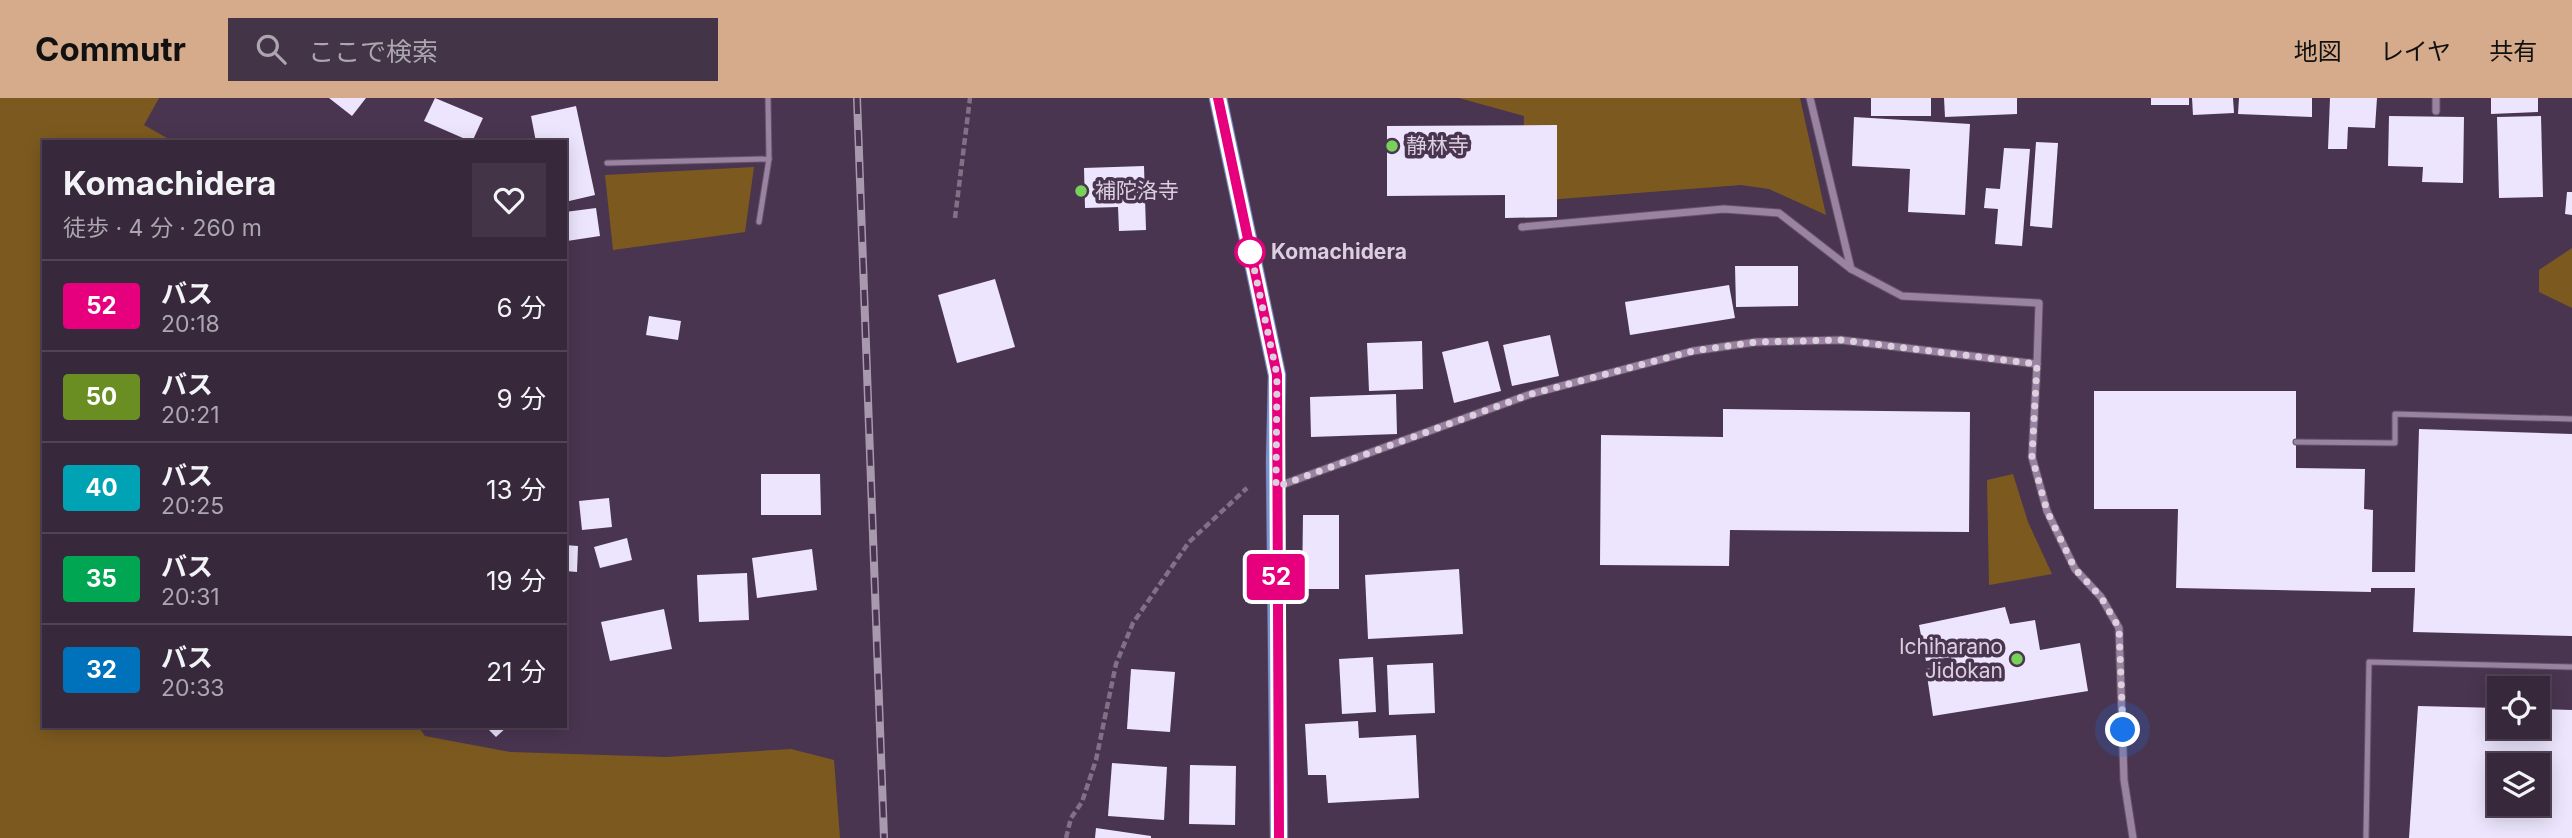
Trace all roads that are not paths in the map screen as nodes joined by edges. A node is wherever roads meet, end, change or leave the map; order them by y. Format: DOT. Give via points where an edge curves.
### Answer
graph roads {
  1 [pos="768,98"];
  2 [pos="1218,98"];
  3 [pos="1810,98"];
  4 [pos="2436,98"];
  5 [pos="2436,111"];
  6 [pos="769,159"];
  7 [pos="607,163"];
  8 [pos="759,222"];
  9 [pos="1522,227"];
  10 [pos="1852,270"];
  11 [pos="2037,364"];
  12 [pos="2572,419"];
  13 [pos="2296,442"];
  14 [pos="1276,487"];
  15 [pos="2572,667"];
  16 [pos="1279,838"];
  17 [pos="2133,838"];
  18 [pos="2366,838"];
  1 -- 6 [label="lane"];
  2 -- 14 [label="main road" via="1277,375"];
  3 -- 10 [label="street"];
  4 -- 5 [label="street"];
  6 -- 7 [label="lane"];
  6 -- 8 [label="lane"];
  9 -- 10 [label="street" via="1724,209 1779,213"];
  10 -- 11 [label="street" via="1902,296 2039,303"];
  11 -- 14 [label="street" via="1841,340 1756,342 1693,351 1531,394"];
  11 -- 17 [label="street" via="2032,457 2047,511 2075,569 2101,597 2119,628 2124,780"];
  12 -- 13 [label="lane" via="2395,414 2395,443"];
  14 -- 16 [label="main road"];
  15 -- 18 [label="lane" via="2370,662"];
}
